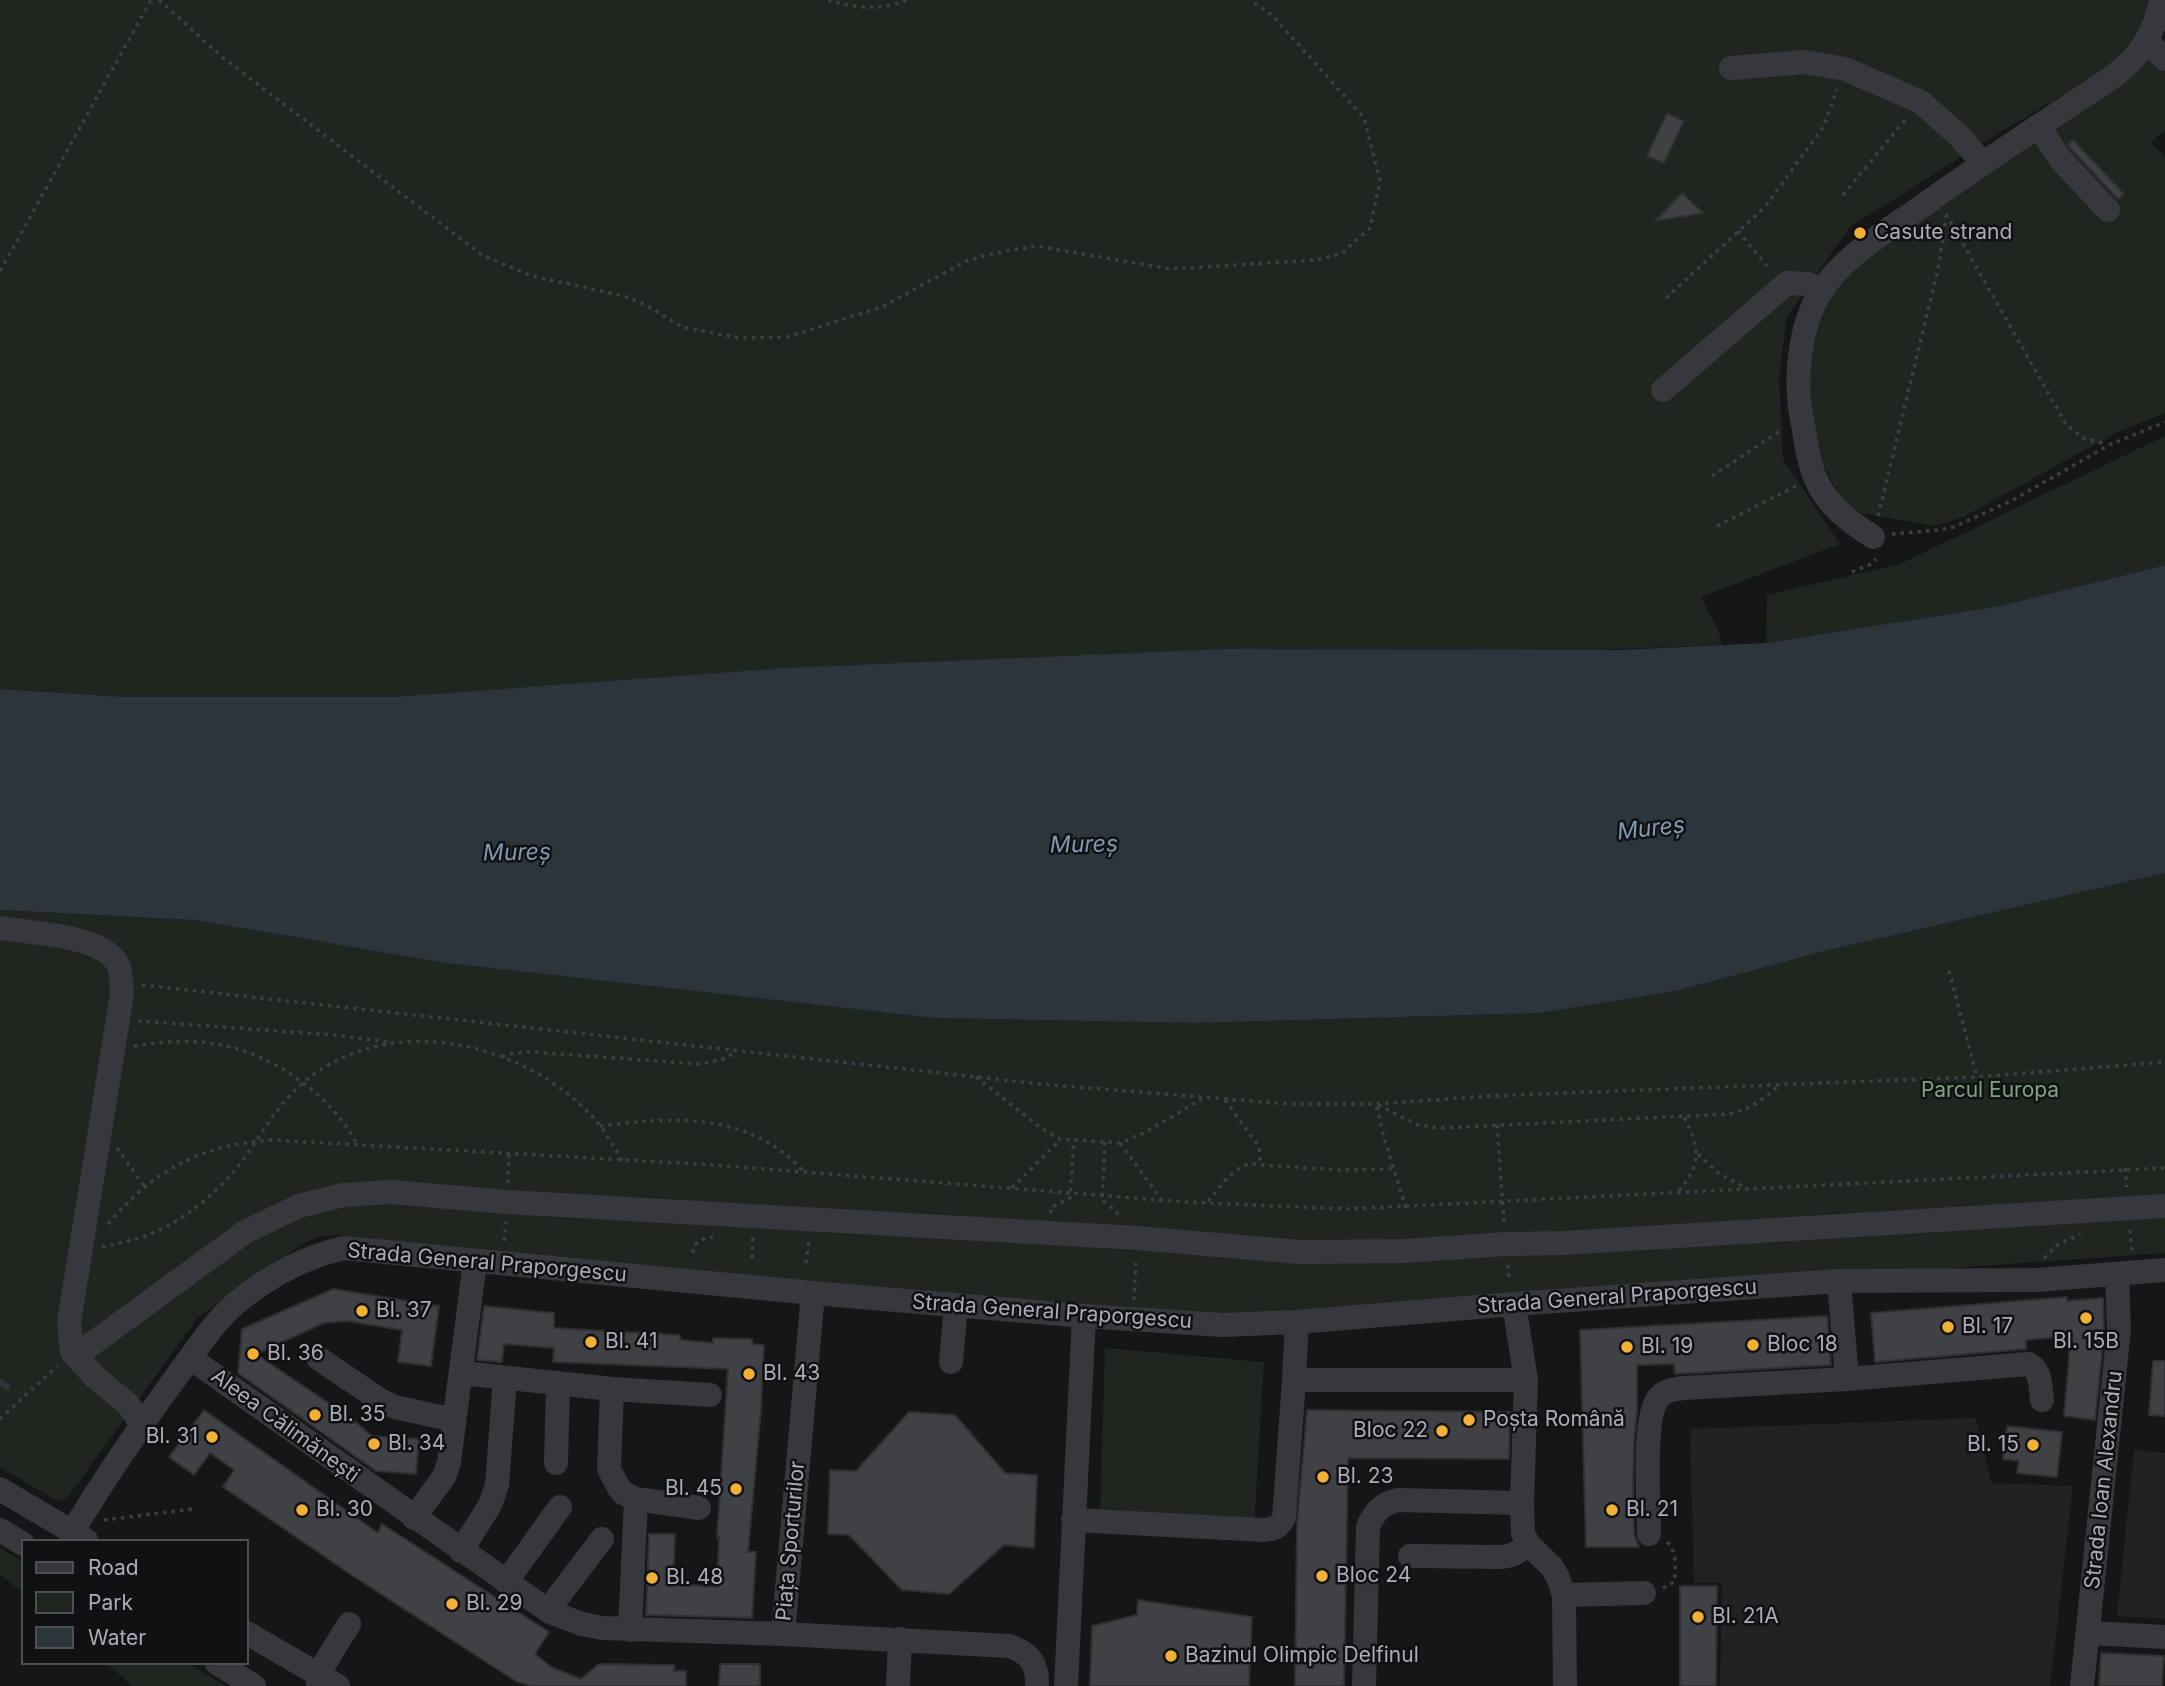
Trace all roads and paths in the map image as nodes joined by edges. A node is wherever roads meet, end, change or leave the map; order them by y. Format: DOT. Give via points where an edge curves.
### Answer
graph roads {
  1 [pos="151,0"];
  2 [pos="159,0"];
  3 [pos="828,0"];
  4 [pos="907,0"];
  5 [pos="1250,0"];
  6 [pos="2161,0"];
  7 [pos="2156,50"];
  8 [pos="1731,68"];
  9 [pos="1845,69"];
  10 [pos="1921,102"];
  11 [pos="2038,126"];
  12 [pos="1983,163"];
  13 [pos="1843,195"];
  14 [pos="2108,211"];
  15 [pos="1738,231"];
  16 [pos="0,271"];
  17 [pos="1784,286"];
  18 [pos="1822,291"];
  19 [pos="1665,298"];
  20 [pos="1663,390"];
  21 [pos="1801,417"];
  22 [pos="2165,422"];
  23 [pos="2109,445"];
  24 [pos="1712,476"];
  25 [pos="1814,477"];
  26 [pos="1717,526"];
  27 [pos="1873,537"];
  28 [pos="1852,572"];
  29 [pos="0,928"];
  30 [pos="1949,971"];
  31 [pos="122,994"];
  32 [pos="118,1020"];
  33 [pos="391,1042"];
  34 [pos="737,1052"];
  35 [pos="112,1053"];
  36 [pos="502,1057"];
  37 [pos="2165,1062"];
  38 [pos="975,1077"];
  39 [pos="1977,1077"];
  40 [pos="303,1083"];
  41 [pos="1779,1084"];
  42 [pos="1204,1098"];
  43 [pos="1224,1099"];
  44 [pos="1376,1104"];
  45 [pos="1684,1116"];
  46 [pos="1497,1125"];
  47 [pos="600,1126"];
  48 [pos="99,1135"];
  49 [pos="1060,1139"];
  50 [pos="1074,1140"];
  51 [pos="256,1141"];
  52 [pos="1105,1142"];
  53 [pos="1120,1143"];
  54 [pos="358,1146"];
  55 [pos="1698,1154"];
  56 [pos="622,1161"];
  57 [pos="1261,1164"];
  58 [pos="2165,1168"];
  59 [pos="1393,1169"];
  60 [pos="804,1173"];
  61 [pos="144,1186"];
  62 [pos="1012,1188"];
  63 [pos="1746,1188"];
  64 [pos="1679,1191"];
  65 [pos="1071,1193"];
  66 [pos="1102,1195"];
  67 [pos="1161,1199"];
  68 [pos="1503,1201"];
  69 [pos="1207,1202"];
  70 [pos="2165,1206"];
  71 [pos="1406,1208"];
  72 [pos="2130,1223"];
  73 [pos="104,1229"];
  74 [pos="2082,1233"];
  75 [pos="753,1235"];
  76 [pos="809,1238"];
  77 [pos="1137,1238"];
  78 [pos="752,1258"];
  79 [pos="79,1262"];
  80 [pos="474,1262"];
  81 [pos="806,1263"];
  82 [pos="2165,1270"];
  83 [pos="2126,1273"];
  84 [pos="2037,1280"];
  85 [pos="1839,1281"];
  86 [pos="813,1293"];
  87 [pos="1514,1304"];
  88 [pos="956,1305"];
  89 [pos="1084,1316"];
  90 [pos="1133,1319"];
  91 [pos="1297,1322"];
  92 [pos="72,1352"];
  93 [pos="318,1358"];
  94 [pos="190,1359"];
  95 [pos="951,1362"];
  96 [pos="462,1373"];
  97 [pos="505,1378"];
  98 [pos="1847,1379"];
  99 [pos="1294,1380"];
  100 [pos="1525,1380"];
  101 [pos="558,1385"];
  102 [pos="612,1389"];
  103 [pos="710,1395"];
  104 [pos="2042,1400"];
  105 [pos="0,1419"];
  106 [pos="454,1420"];
  107 [pos="142,1425"];
  108 [pos="556,1463"];
  109 [pos="0,1489"];
  110 [pos="636,1499"];
  111 [pos="1522,1503"];
  112 [pos="560,1507"];
  113 [pos="699,1508"];
  114 [pos="193,1509"];
  115 [pos="414,1518"];
  116 [pos="1073,1520"];
  117 [pos="0,1530"];
  118 [pos="85,1531"];
  119 [pos="1649,1534"];
  120 [pos="602,1539"];
  121 [pos="21,1543"];
  122 [pos="1529,1545"];
  123 [pos="461,1550"];
  124 [pos="1410,1556"];
  125 [pos="506,1582"];
  126 [pos="1644,1593"];
  127 [pos="1563,1595"];
  128 [pos="548,1611"];
  129 [pos="349,1624"];
  130 [pos="630,1630"];
  131 [pos="2089,1633"];
  132 [pos="248,1634"];
  133 [pos="783,1634"];
  134 [pos="2165,1637"];
  135 [pos="900,1639"];
  136 [pos="220,1665"];
  137 [pos="325,1682"];
  138 [pos="254,1686"];
  139 [pos="898,1686"];
  140 [pos="1037,1686"];
  141 [pos="1066,1686"];
  142 [pos="1364,1686"];
  143 [pos="1565,1686"];
  144 [pos="2082,1686"];
  1 -- 16 [label="path"];
  2 -- 5 [label="path" via="222,57 482,256 532,276 624,296 682,327 739,338 787,337 882,307 966,261 1036,246 1170,269 1315,260 1342,253 1370,228 1380,181 1364,118 1272,15"];
  3 -- 4 [label="path" via="861,8"];
  6 -- 7 [label="street"];
  7 -- 11 [label="street"];
  8 -- 9 [label="street" via="1805,62"];
  9 -- 10 [label="street"];
  9 -- 15 [label="path" via="1824,126 1765,207"];
  10 -- 12 [label="street"];
  10 -- 13 [label="path"];
  11 -- 12 [label="street"];
  11 -- 14 [label="street"];
  12 -- 18 [label="street" via="1862,249"];
  15 -- 17 [label="path"];
  15 -- 19 [label="path"];
  17 -- 18 [label="street" via="1808,284"];
  17 -- 20 [label="street"];
  18 -- 21 [label="street" via="1810,313 1801,352"];
  21 -- 24 [label="path"];
  21 -- 25 [label="street"];
  22 -- 23 [label="path"];
  23 -- 27 [label="path" via="2015,499 1954,527"];
  23 -- 27 [label="path" via="2085,439 2067,426 1946,214 1938,269"];
  25 -- 26 [label="path"];
  25 -- 27 [label="street" via="1836,509"];
  27 -- 28 [label="path" via="1880,550 1878,557"];
  29 -- 31 [label="street" via="86,942 107,951 120,967"];
  30 -- 39 [label="path"];
  31 -- 32 [label="street"];
  31 -- 34 [label="path" via="132,986 175,988"];
  32 -- 33 [label="path"];
  32 -- 35 [label="street"];
  33 -- 36 [label="path" via="461,1045"];
  33 -- 40 [label="path" via="334,1062"];
  34 -- 36 [label="path" via="701,1064 530,1052"];
  34 -- 38 [label="path"];
  35 -- 40 [label="path" via="158,1042 222,1044 250,1051"];
  35 -- 48 [label="street"];
  36 -- 47 [label="path" via="539,1074 573,1098"];
  37 -- 39 [label="path"];
  38 -- 42 [label="path"];
  38 -- 49 [label="path"];
  39 -- 41 [label="path"];
  40 -- 51 [label="path" via="277,1108"];
  40 -- 54 [label="path" via="336,1112"];
  41 -- 44 [label="path"];
  41 -- 45 [label="path" via="1747,1110"];
  42 -- 43 [label="path"];
  42 -- 53 [label="path"];
  43 -- 44 [label="path"];
  43 -- 57 [label="path" via="1259,1147"];
  44 -- 46 [label="path" via="1418,1125"];
  44 -- 59 [label="path"];
  45 -- 46 [label="path"];
  45 -- 55 [label="path"];
  46 -- 68 [label="path"];
  47 -- 56 [label="path"];
  47 -- 60 [label="path" via="677,1120 713,1123 771,1143"];
  48 -- 61 [label="path" via="121,1151"];
  48 -- 79 [label="street"];
  49 -- 50 [label="path"];
  49 -- 62 [label="path"];
  50 -- 52 [label="path"];
  50 -- 65 [label="path"];
  51 -- 54 [label="path"];
  51 -- 61 [label="path" via="181,1162"];
  51 -- 79 [label="path" via="190,1211 153,1233 88,1249"];
  52 -- 53 [label="path"];
  52 -- 66 [label="path"];
  53 -- 67 [label="path"];
  54 -- 56 [label="path"];
  55 -- 63 [label="path" via="1718,1173"];
  55 -- 64 [label="path"];
  56 -- 60 [label="path"];
  57 -- 59 [label="path"];
  57 -- 69 [label="path" via="1240,1167"];
  58 -- 63 [label="path"];
  59 -- 71 [label="path"];
  60 -- 62 [label="path"];
  61 -- 73 [label="path"];
  62 -- 65 [label="path"];
  63 -- 64 [label="path"];
  64 -- 68 [label="path"];
  65 -- 66 [label="path"];
  66 -- 67 [label="path"];
  67 -- 69 [label="path"];
  68 -- 71 [label="path"];
  69 -- 71 [label="path" via="1289,1208"];
  70 -- 77 [label="street" via="1404,1251 1300,1252"];
  72 -- 83 [label="path"];
  74 -- 84 [label="path" via="2046,1254"];
  75 -- 78 [label="path"];
  76 -- 81 [label="path"];
  77 -- 90 [label="path"];
  77 -- 92 [label="street" via="391,1192 343,1195 299,1206 245,1232 85,1349"];
  79 -- 92 [label="street" via="69,1322"];
  80 -- 86 [label="street, Strada General Praporgescu"];
  80 -- 94 [label="street, Strada General Praporgescu" via="344,1248 318,1254 235,1304"];
  80 -- 96 [label="street"];
  82 -- 83 [label="street, Strada General Praporgescu"];
  83 -- 84 [label="street, Strada General Praporgescu"];
  83 -- 131 [label="street, Strada Ioan Alexandru"];
  84 -- 85 [label="street, Strada General Praporgescu"];
  85 -- 87 [label="street, Strada General Praporgescu"];
  85 -- 98 [label="street"];
  86 -- 88 [label="street, Strada General Praporgescu"];
  86 -- 133 [label="street, Piața Sporturilor"];
  87 -- 91 [label="street, Strada General Praporgescu"];
  87 -- 100 [label="street"];
  88 -- 89 [label="street, Strada General Praporgescu"];
  88 -- 95 [label="street"];
  89 -- 90 [label="street, Strada General Praporgescu"];
  89 -- 116 [label="street"];
  90 -- 91 [label="street, Strada General Praporgescu" via="1223,1325"];
  91 -- 99 [label="street"];
  92 -- 105 [label="path"];
  92 -- 107 [label="street" via="128,1404"];
  93 -- 106 [label="street" via="395,1407"];
  94 -- 107 [label="street, Strada General Praporgescu"];
  94 -- 115 [label="street, Aleea Călimănești"];
  96 -- 97 [label="street"];
  96 -- 106 [label="street"];
  97 -- 101 [label="street"];
  97 -- 123 [label="street" via="497,1485 490,1505"];
  98 -- 104 [label="street" via="2028,1364 2038,1373"];
  98 -- 119 [label="street" via="1684,1388 1658,1398 1649,1429"];
  99 -- 100 [label="street"];
  99 -- 116 [label="street" via="1284,1518 1274,1529"];
  100 -- 111 [label="street"];
  101 -- 102 [label="street"];
  101 -- 108 [label="street"];
  102 -- 103 [label="street"];
  102 -- 110 [label="street" via="609,1469 623,1493"];
  106 -- 115 [label="street" via="445,1475"];
  107 -- 118 [label="street, Strada General Praporgescu"];
  109 -- 118 [label="street"];
  110 -- 113 [label="street"];
  110 -- 130 [label="street"];
  111 -- 122 [label="street" via="1523,1533"];
  111 -- 142 [label="street" via="1398,1500 1384,1503 1374,1513 1368,1527"];
  112 -- 125 [label="street"];
  114 -- 118 [label="path"];
  115 -- 123 [label="street, Aleea Călimănești"];
  116 -- 141 [label="street"];
  117 -- 121 [label="street"];
  119 -- 126 [label="path" via="1673,1548 1675,1575 1674,1582"];
  120 -- 128 [label="street"];
  122 -- 124 [label="street" via="1502,1557"];
  122 -- 127 [label="street" via="1552,1567"];
  123 -- 125 [label="street, Aleea Călimănești"];
  125 -- 128 [label="street, Aleea Călimănești"];
  126 -- 127 [label="street"];
  127 -- 143 [label="street"];
  128 -- 130 [label="street, Aleea Călimănești" via="582,1624"];
  129 -- 137 [label="street"];
  130 -- 133 [label="street, Aleea Călimănești"];
  131 -- 134 [label="street"];
  131 -- 144 [label="street, Strada Ioan Alexandru"];
  132 -- 137 [label="street"];
  133 -- 135 [label="street, Piața Sporturilor"];
  135 -- 139 [label="street"];
  135 -- 140 [label="street, Piața Sporturilor" via="1023,1650 1033,1661"];
  136 -- 138 [label="street"];
}
